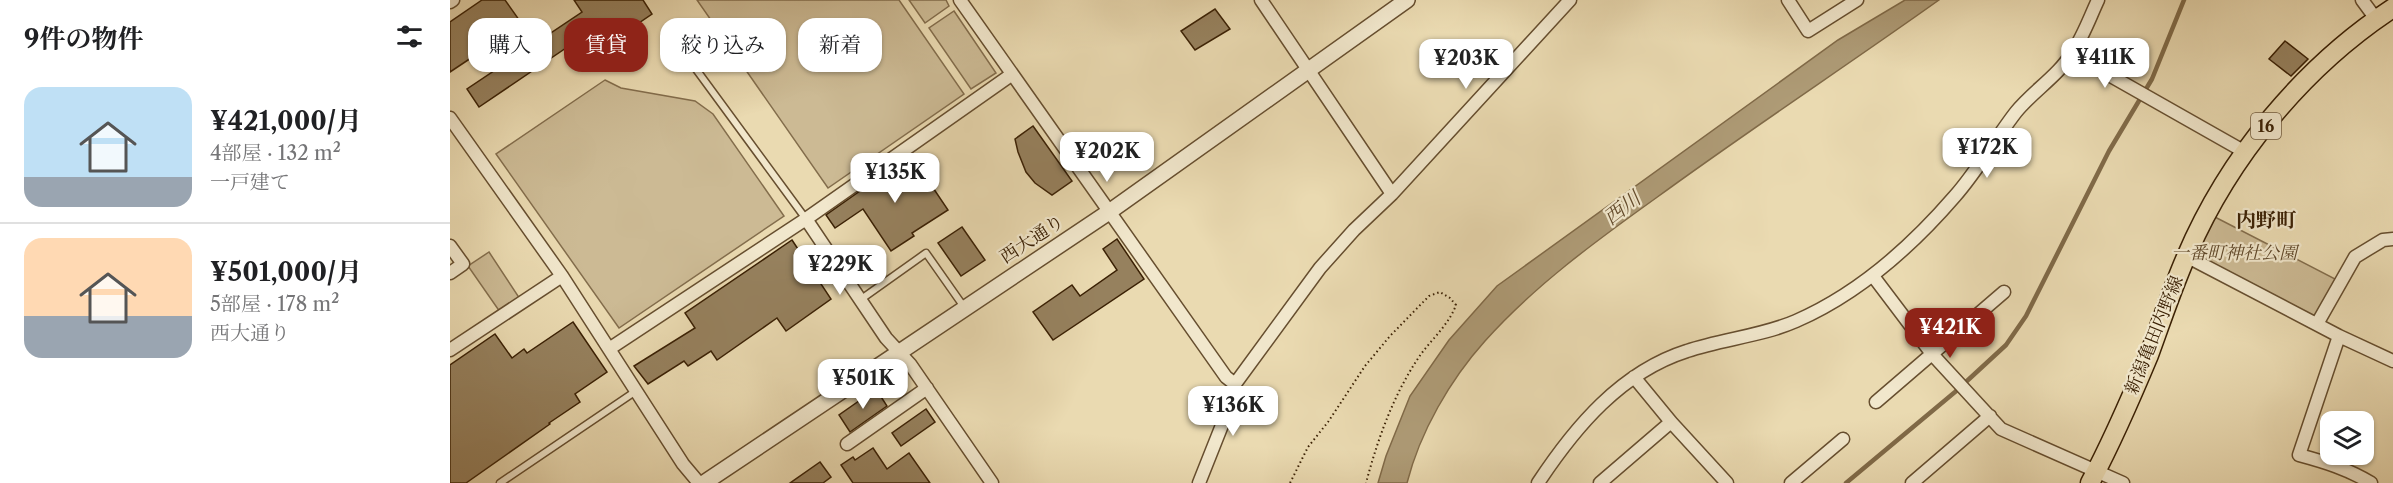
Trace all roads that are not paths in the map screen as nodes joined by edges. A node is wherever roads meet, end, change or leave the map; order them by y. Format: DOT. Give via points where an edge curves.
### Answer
graph roads {
  1 [pos="960,0"];
  2 [pos="1261,0"];
  3 [pos="1407,0"];
  4 [pos="1788,0"];
  5 [pos="1857,0"];
  6 [pos="2098,0"];
  7 [pos="2362,0"];
  8 [pos="1563,2"];
  9 [pos="2393,8"];
  10 [pos="2376,19"];
  11 [pos="2072,54"];
  12 [pos="1308,68"];
  13 [pos="698,72"];
  14 [pos="1011,75"];
  15 [pos="450,118"];
  16 [pos="2245,152"];
  17 [pos="1392,194"];
  18 [pos="1109,212"];
  19 [pos="806,219"];
  20 [pos="2393,239"];
  21 [pos="450,246"];
  22 [pos="2186,256"];
  23 [pos="450,273"];
  24 [pos="562,276"];
  25 [pos="1873,276"];
  26 [pos="2004,292"];
  27 [pos="860,300"];
  28 [pos="964,307"];
  29 [pos="2317,324"];
  30 [pos="2339,336"];
  31 [pos="609,349"];
  32 [pos="450,350"];
  33 [pos="899,350"];
  34 [pos="1932,354"];
  35 [pos="2393,361"];
  36 [pos="1635,376"];
  37 [pos="1235,384"];
  38 [pos="927,388"];
  39 [pos="636,392"];
  40 [pos="1876,402"];
  41 [pos="1990,416"];
  42 [pos="1671,422"];
  43 [pos="1843,439"];
  44 [pos="847,444"];
  45 [pos="2093,477"];
  46 [pos="500,483"];
  47 [pos="699,483"];
  48 [pos="704,483"];
  49 [pos="992,483"];
  50 [pos="1199,483"];
  51 [pos="1538,483"];
  52 [pos="1600,483"];
  53 [pos="1727,483"];
  54 [pos="1791,483"];
  55 [pos="1912,483"];
  56 [pos="2123,483"];
  57 [pos="2371,483"];
  1 -- 14 [label="street"];
  2 -- 12 [label="street"];
  3 -- 12 [label="street, 西大通り"];
  4 -- 5 [label="street" via="1808,31"];
  6 -- 11 [label="street"];
  7 -- 10 [label="street"];
  8 -- 17 [label="street"];
  9 -- 10 [label="main road, 新潟亀田内野線 / 16"];
  10 -- 16 [label="main road, 新潟亀田内野線 / 16" via="2290,98"];
  11 -- 16 [label="street"];
  11 -- 25 [label="street" via="2022,105 1955,196"];
  12 -- 17 [label="street"];
  12 -- 18 [label="street, 西大通り"];
  13 -- 19 [label="lane"];
  14 -- 18 [label="street"];
  14 -- 19 [label="street"];
  15 -- 24 [label="street"];
  16 -- 22 [label="main road, 新潟亀田内野線 / 16" via="2227,176"];
  17 -- 37 [label="street" via="1320,268"];
  18 -- 28 [label="street, 西大通り"];
  18 -- 37 [label="street" via="1226,377"];
  19 -- 27 [label="street"];
  19 -- 31 [label="street"];
  20 -- 29 [label="street" via="2383,240 2355,257"];
  21 -- 23 [label="street" via="463,264"];
  22 -- 29 [label="street"];
  22 -- 45 [label="main road, 新潟亀田内野線 / 16" via="2148,356"];
  24 -- 31 [label="street"];
  24 -- 32 [label="street"];
  25 -- 34 [label="street"];
  25 -- 36 [label="street" via="1795,321 1688,350 1660,360"];
  26 -- 34 [label="street"];
  27 -- 28 [label="lane" via="926,253"];
  27 -- 33 [label="street"];
  28 -- 33 [label="street, 西大通り"];
  29 -- 30 [label="street"];
  30 -- 35 [label="street"];
  30 -- 57 [label="street" via="2299,455 2335,465"];
  31 -- 39 [label="street"];
  33 -- 38 [label="street"];
  33 -- 48 [label="street, 西大通り"];
  34 -- 40 [label="street"];
  34 -- 41 [label="street"];
  36 -- 42 [label="street"];
  36 -- 51 [label="street" via="1603,400"];
  37 -- 50 [label="street"];
  38 -- 44 [label="street"];
  38 -- 49 [label="street"];
  39 -- 46 [label="lane"];
  39 -- 47 [label="street"];
  41 -- 45 [label="street" via="2001,429"];
  41 -- 55 [label="street"];
  42 -- 52 [label="street"];
  42 -- 53 [label="street"];
  43 -- 54 [label="street"];
  45 -- 56 [label="street"];
}
